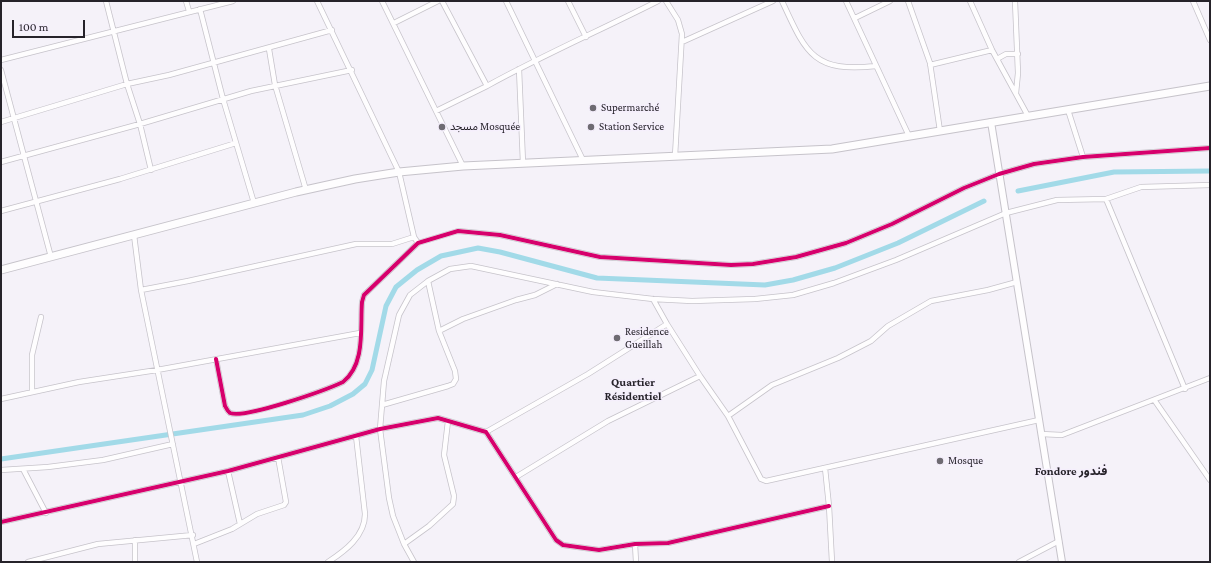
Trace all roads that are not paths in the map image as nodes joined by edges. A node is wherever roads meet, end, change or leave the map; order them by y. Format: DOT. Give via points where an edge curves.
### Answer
graph roads {
  1 [pos="106,1"];
  2 [pos="186,1"];
  3 [pos="233,1"];
  4 [pos="317,1"];
  5 [pos="382,1"];
  6 [pos="438,1"];
  7 [pos="442,1"];
  8 [pos="506,1"];
  9 [pos="568,1"];
  10 [pos="658,1"];
  11 [pos="666,1"];
  12 [pos="773,1"];
  13 [pos="782,1"];
  14 [pos="846,1"];
  15 [pos="890,1"];
  16 [pos="908,1"];
  17 [pos="970,1"];
  18 [pos="1015,1"];
  19 [pos="1193,1"];
  20 [pos="200,8"];
  21 [pos="189,11"];
  22 [pos="855,18"];
  23 [pos="394,23"];
  24 [pos="332,30"];
  25 [pos="115,31"];
  26 [pos="586,37"];
  27 [pos="1210,40"];
  28 [pos="682,42"];
  29 [pos="269,48"];
  30 [pos="992,50"];
  31 [pos="1018,54"];
  32 [pos="997,59"];
  33 [pos="1,60"];
  34 [pos="534,61"];
  35 [pos="214,62"];
  36 [pos="930,65"];
  37 [pos="876,66"];
  38 [pos="519,68"];
  39 [pos="1,70"];
  40 [pos="352,70"];
  41 [pos="127,84"];
  42 [pos="276,85"];
  43 [pos="487,86"];
  44 [pos="1210,86"];
  45 [pos="1016,94"];
  46 [pos="223,100"];
  47 [pos="1068,110"];
  48 [pos="436,111"];
  49 [pos="1028,116"];
  50 [pos="16,119"];
  51 [pos="1,122"];
  52 [pos="991,122"];
  53 [pos="140,124"];
  54 [pos="940,131"];
  55 [pos="909,136"];
  56 [pos="236,143"];
  57 [pos="1210,148"];
  58 [pos="25,156"];
  59 [pos="676,156"];
  60 [pos="1083,157"];
  61 [pos="583,160"];
  62 [pos="1,162"];
  63 [pos="523,163"];
  64 [pos="464,166"];
  65 [pos="152,170"];
  66 [pos="399,172"];
  67 [pos="999,174"];
  68 [pos="1210,185"];
  69 [pos="306,190"];
  70 [pos="1106,199"];
  71 [pos="36,202"];
  72 [pos="254,203"];
  73 [pos="1,211"];
  74 [pos="1006,213"];
  75 [pos="134,235"];
  76 [pos="414,237"];
  77 [pos="418,243"];
  78 [pos="52,257"];
  79 [pos="1,270"];
  80 [pos="428,281"];
  81 [pos="1017,282"];
  82 [pos="557,284"];
  83 [pos="141,290"];
  84 [pos="653,299"];
  85 [pos="41,317"];
  86 [pos="667,324"];
  87 [pos="439,331"];
  88 [pos="360,333"];
  89 [pos="216,359"];
  90 [pos="157,370"];
  91 [pos="700,376"];
  92 [pos="1210,378"];
  93 [pos="1185,388"];
  94 [pos="32,392"];
  95 [pos="1,399"];
  96 [pos="1155,401"];
  97 [pos="382,405"];
  98 [pos="728,416"];
  99 [pos="1039,420"];
  100 [pos="448,421"];
  101 [pos="380,428"];
  102 [pos="486,432"];
  103 [pos="1041,434"];
  104 [pos="356,436"];
  105 [pos="172,444"];
  106 [pos="278,457"];
  107 [pos="825,468"];
  108 [pos="23,469"];
  109 [pos="1,470"];
  110 [pos="228,472"];
  111 [pos="516,477"];
  112 [pos="1210,480"];
  113 [pos="181,481"];
  114 [pos="829,506"];
  115 [pos="46,513"];
  116 [pos="1,522"];
  117 [pos="240,524"];
  118 [pos="193,535"];
  119 [pos="135,540"];
  120 [pos="1059,541"];
  121 [pos="194,544"];
  122 [pos="404,544"];
  123 [pos="635,544"];
  124 [pos="28,562"];
  125 [pos="134,562"];
  126 [pos="197,562"];
  127 [pos="328,562"];
  128 [pos="414,562"];
  129 [pos="636,562"];
  130 [pos="832,562"];
  131 [pos="1019,562"];
  132 [pos="1062,562"];
  1 -- 25 [label="street"];
  2 -- 21 [label="street"];
  3 -- 20 [label="street"];
  4 -- 24 [label="street"];
  5 -- 23 [label="street"];
  6 -- 23 [label="street"];
  7 -- 43 [label="street"];
  8 -- 34 [label="street"];
  9 -- 26 [label="street"];
  10 -- 26 [label="street"];
  11 -- 28 [label="street" via="681,27"];
  12 -- 28 [label="street"];
  13 -- 37 [label="street" via="801,40 814,57 832,65 852,68"];
  14 -- 22 [label="street"];
  15 -- 22 [label="street"];
  16 -- 36 [label="street"];
  17 -- 30 [label="street"];
  18 -- 31 [label="street"];
  19 -- 27 [label="street"];
  20 -- 21 [label="street"];
  20 -- 35 [label="street"];
  21 -- 25 [label="street"];
  22 -- 37 [label="street"];
  23 -- 48 [label="street"];
  24 -- 29 [label="street"];
  24 -- 40 [label="street"];
  25 -- 33 [label="street"];
  25 -- 41 [label="street"];
  26 -- 34 [label="street"];
  28 -- 59 [label="street"];
  29 -- 35 [label="street"];
  29 -- 42 [label="street"];
  30 -- 32 [label="street"];
  30 -- 36 [label="street"];
  31 -- 32 [label="street" via="1006,54"];
  31 -- 45 [label="street"];
  32 -- 45 [label="street"];
  34 -- 38 [label="street"];
  34 -- 61 [label="street"];
  35 -- 41 [label="street"];
  35 -- 46 [label="street"];
  36 -- 54 [label="street"];
  37 -- 55 [label="street"];
  38 -- 43 [label="street"];
  38 -- 63 [label="street"];
  39 -- 50 [label="street"];
  40 -- 42 [label="street"];
  40 -- 66 [label="street"];
  41 -- 50 [label="street"];
  41 -- 53 [label="street"];
  42 -- 46 [label="street"];
  42 -- 69 [label="street"];
  43 -- 48 [label="street"];
  44 -- 47 [label="highway"];
  45 -- 49 [label="street"];
  46 -- 53 [label="street"];
  46 -- 56 [label="street"];
  47 -- 49 [label="highway"];
  47 -- 60 [label="street"];
  48 -- 64 [label="street"];
  49 -- 52 [label="highway"];
  50 -- 51 [label="street"];
  50 -- 58 [label="street"];
  52 -- 54 [label="highway"];
  52 -- 67 [label="main road"];
  53 -- 58 [label="street"];
  53 -- 65 [label="street"];
  54 -- 55 [label="highway"];
  55 -- 59 [label="highway" via="832,148"];
  56 -- 65 [label="street"];
  56 -- 72 [label="street"];
  57 -- 60 [label="street"];
  58 -- 62 [label="street"];
  58 -- 71 [label="street"];
  59 -- 61 [label="highway"];
  60 -- 67 [label="street" via="1034,164"];
  61 -- 63 [label="highway"];
  63 -- 64 [label="highway"];
  64 -- 66 [label="highway"];
  65 -- 71 [label="street"];
  66 -- 69 [label="highway"];
  66 -- 76 [label="street"];
  67 -- 74 [label="main road"];
  67 -- 77 [label="street" via="846,243 796,257 753,264 731,265 600,257 500,235 458,230"];
  68 -- 70 [label="street" via="1141,187"];
  69 -- 72 [label="highway"];
  70 -- 74 [label="street" via="1057,200"];
  70 -- 93 [label="street"];
  71 -- 73 [label="street"];
  71 -- 78 [label="street"];
  72 -- 75 [label="highway"];
  74 -- 81 [label="main road"];
  74 -- 84 [label="street" via="896,260 793,295 692,301"];
  75 -- 78 [label="highway"];
  75 -- 83 [label="street"];
  76 -- 77 [label="street"];
  76 -- 83 [label="street" via="392,244 349,245 188,282"];
  77 -- 88 [label="street" via="362,298"];
  78 -- 79 [label="highway"];
  80 -- 82 [label="street" via="450,269 471,266"];
  80 -- 87 [label="street"];
  80 -- 97 [label="street" via="410,295 399,315 384,381"];
  81 -- 98 [label="street" via="931,301 888,326 871,341 838,358 772,385"];
  81 -- 99 [label="main road"];
  82 -- 84 [label="street" via="593,292"];
  82 -- 87 [label="street" via="535,296 463,319"];
  83 -- 90 [label="street"];
  84 -- 86 [label="street"];
  85 -- 94 [label="street" via="32,355"];
  86 -- 91 [label="street"];
  86 -- 102 [label="street" via="588,374"];
  87 -- 97 [label="street" via="455,371 456,379 453,384"];
  88 -- 89 [label="street"];
  88 -- 89 [label="street" via="359,356 348,378 343,382 294,401 236,414 228,411"];
  89 -- 90 [label="street"];
  90 -- 94 [label="street"];
  90 -- 105 [label="street"];
  91 -- 98 [label="street"];
  91 -- 111 [label="street" via="608,421"];
  92 -- 93 [label="street"];
  93 -- 96 [label="street"];
  94 -- 95 [label="street"];
  96 -- 103 [label="street" via="1062,435"];
  96 -- 112 [label="street"];
  97 -- 101 [label="street"];
  98 -- 107 [label="street" via="763,480"];
  99 -- 103 [label="main road"];
  99 -- 107 [label="street"];
  100 -- 101 [label="street" via="438,418"];
  100 -- 102 [label="street"];
  100 -- 122 [label="street" via="444,456 454,496 453,504"];
  101 -- 104 [label="street"];
  101 -- 122 [label="street" via="389,498"];
  102 -- 111 [label="street"];
  103 -- 120 [label="main road"];
  104 -- 106 [label="street"];
  104 -- 127 [label="street" via="365,514 364,527 360,534"];
  105 -- 108 [label="street" via="103,460"];
  105 -- 113 [label="street"];
  106 -- 110 [label="street"];
  106 -- 117 [label="street" via="286,502"];
  107 -- 114 [label="street"];
  108 -- 109 [label="street"];
  108 -- 115 [label="street"];
  110 -- 113 [label="street"];
  110 -- 117 [label="street"];
  111 -- 123 [label="street" via="556,540 563,545 599,550"];
  113 -- 115 [label="street"];
  113 -- 118 [label="street"];
  114 -- 123 [label="street" via="668,543"];
  114 -- 130 [label="street"];
  115 -- 116 [label="street"];
  117 -- 121 [label="street"];
  118 -- 119 [label="street"];
  118 -- 121 [label="street"];
  119 -- 124 [label="street" via="98,544"];
  119 -- 125 [label="street"];
  120 -- 131 [label="street"];
  120 -- 132 [label="main road"];
  121 -- 126 [label="street"];
  122 -- 128 [label="street"];
  123 -- 129 [label="street"];
}
